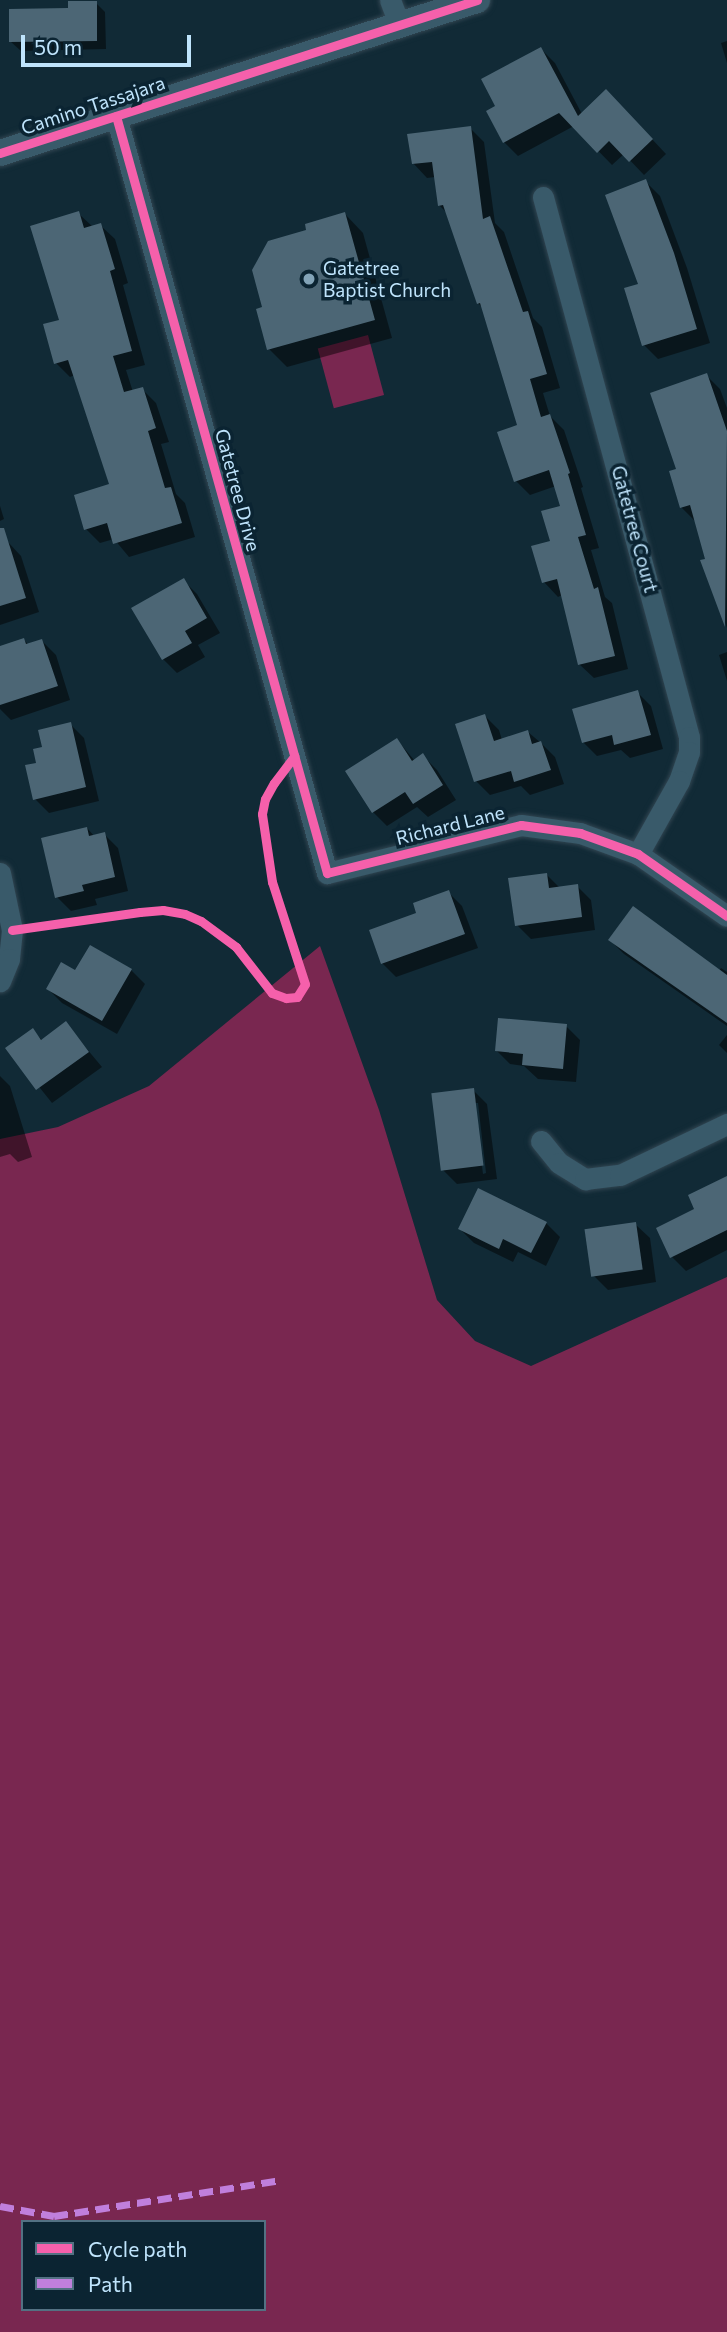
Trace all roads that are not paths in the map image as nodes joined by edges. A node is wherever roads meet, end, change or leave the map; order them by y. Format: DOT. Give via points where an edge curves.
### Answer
graph roads {
  1 [pos="390,0"];
  2 [pos="477,0"];
  3 [pos="400,26"];
  4 [pos="116,116"];
  5 [pos="0,153"];
  6 [pos="543,197"];
  7 [pos="638,854"];
  8 [pos="0,873"];
  9 [pos="327,873"];
  10 [pos="727,916"];
  11 [pos="0,981"];
  12 [pos="727,1124"];
  13 [pos="541,1141"];
  1 -- 3 [label="street"];
  2 -- 3 [label="street, Camino Tassajara"];
  3 -- 4 [label="street, Camino Tassajara"];
  4 -- 5 [label="street, Camino Tassajara"];
  4 -- 9 [label="street, Gatetree Drive"];
  6 -- 7 [label="street, Gatetree Court" via="689,737 679,781"];
  7 -- 9 [label="street, Richard Lane" via="580,834 521,825"];
  7 -- 10 [label="street, Richard Lane"];
  8 -- 11 [label="street" via="12,930 9,959"];
  12 -- 13 [label="street" via="620,1175 585,1179 559,1163"];
}
